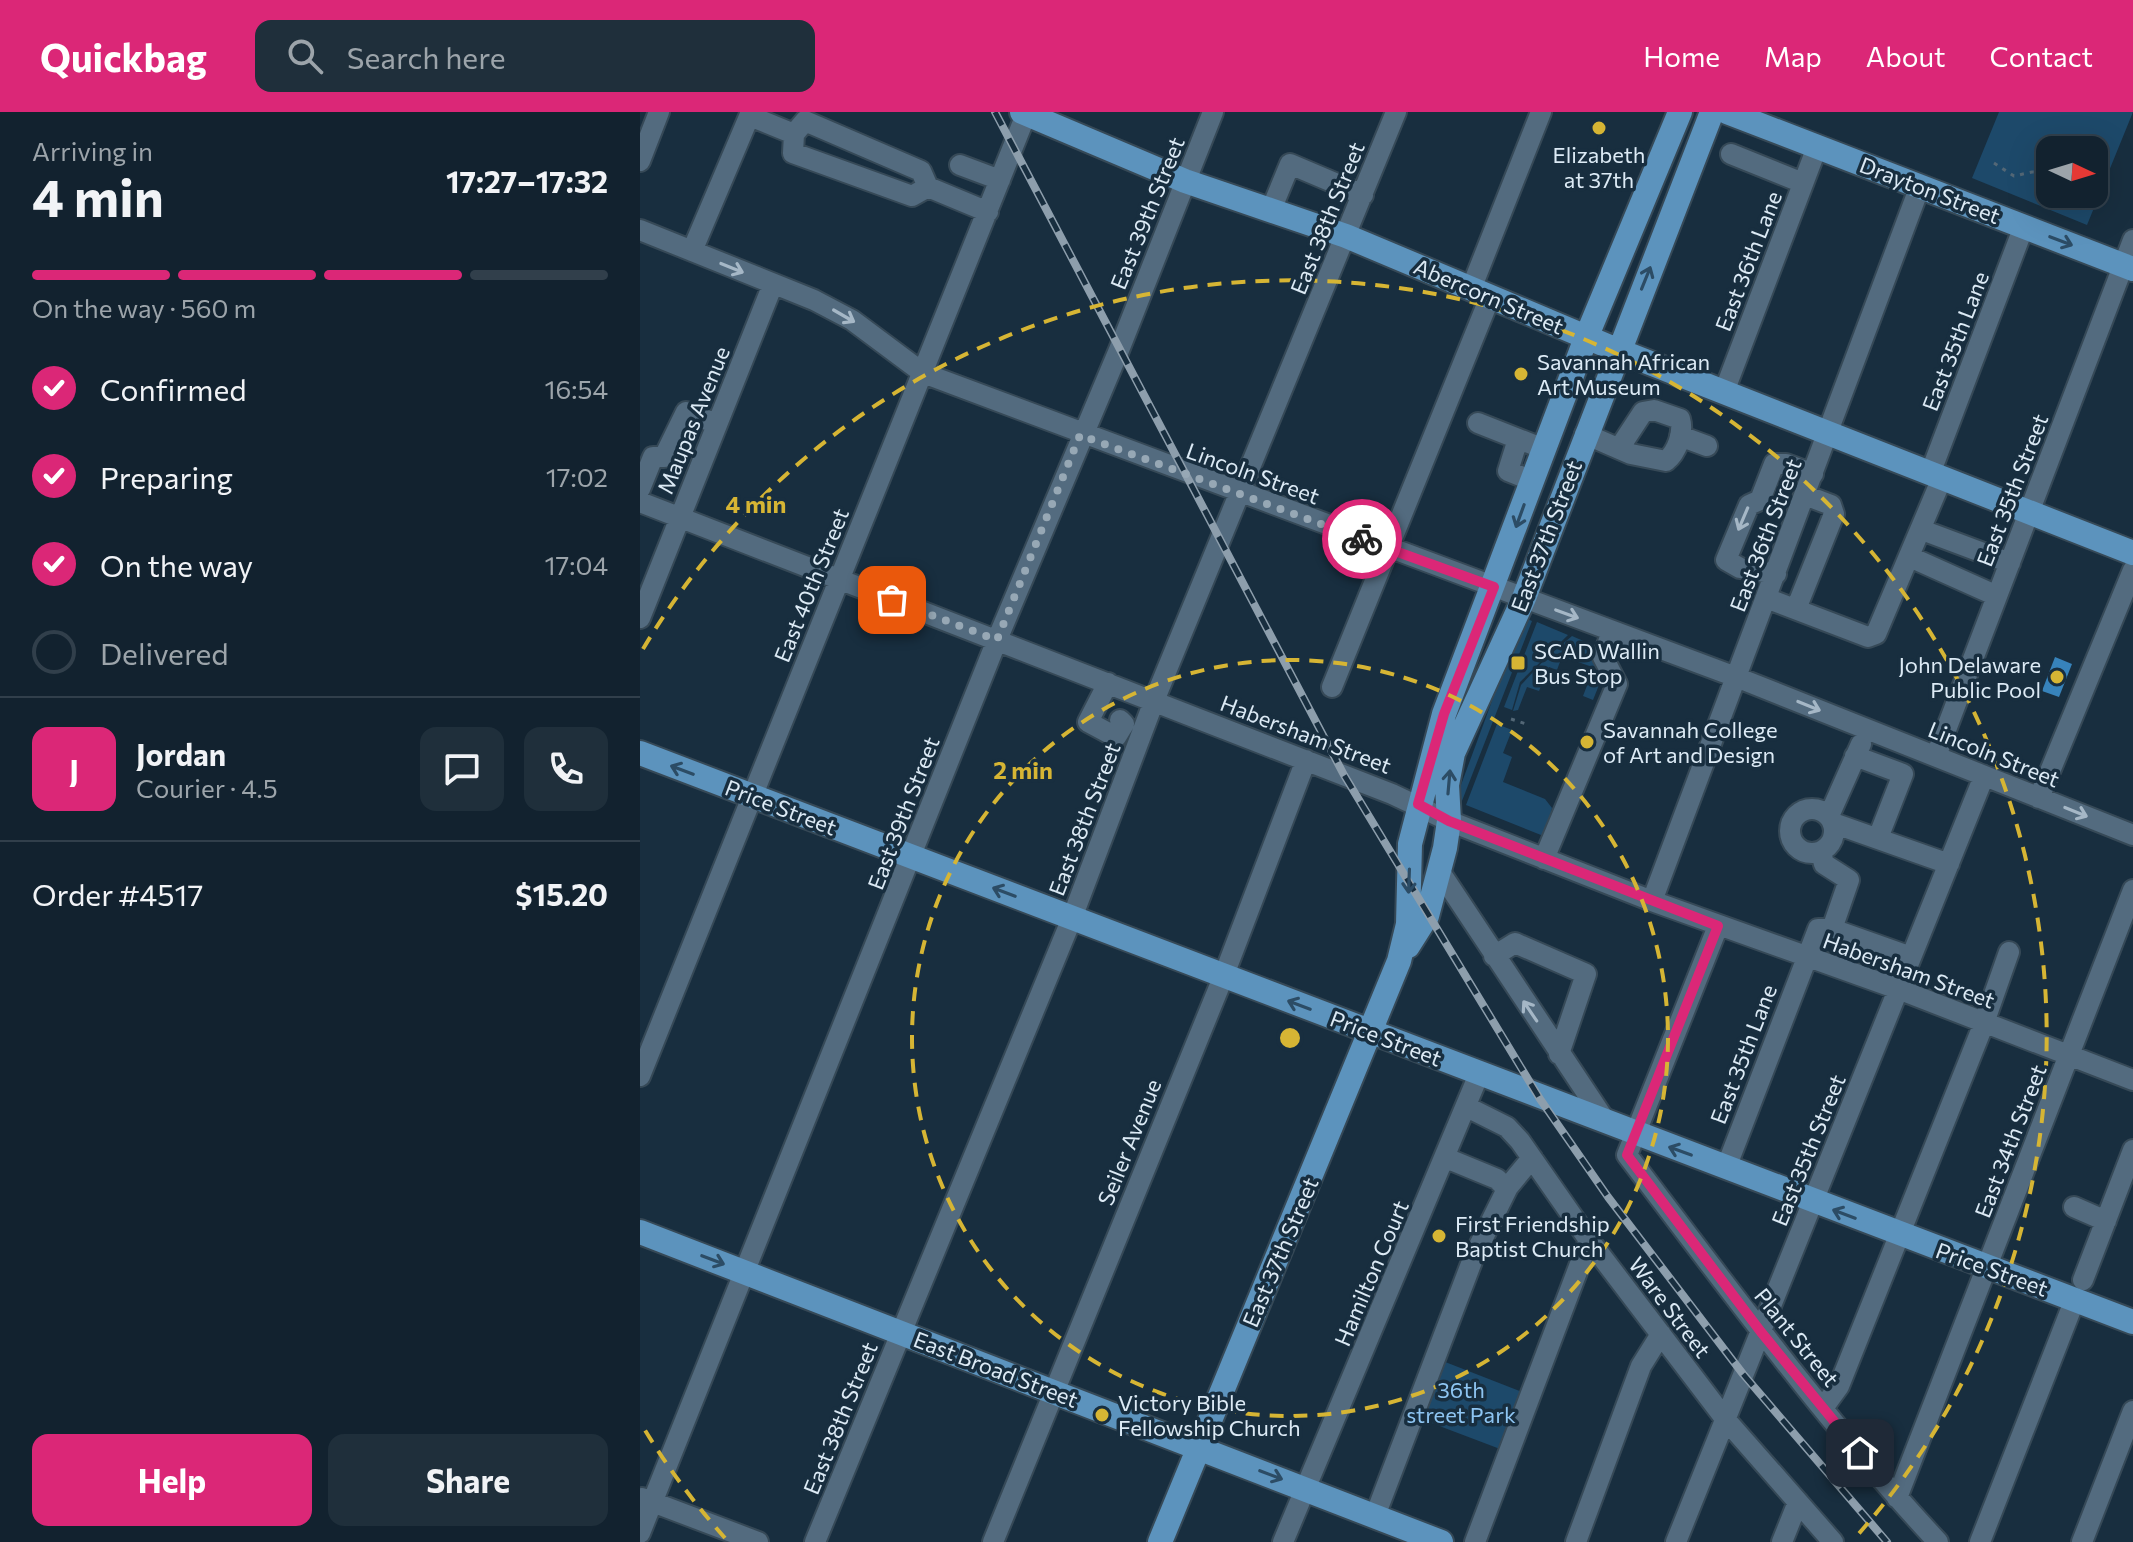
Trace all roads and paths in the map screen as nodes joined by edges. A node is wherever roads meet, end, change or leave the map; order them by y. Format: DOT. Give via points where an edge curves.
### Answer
graph roads {
  1 [pos="659,112"];
  2 [pos="1213,112"];
  3 [pos="1396,112"];
  4 [pos="1541,112"];
  5 [pos="1680,112"];
  6 [pos="1712,112"];
  7 [pos="1727,112"];
  8 [pos="1025,113"];
  9 [pos="751,114"];
  10 [pos="794,134"];
  11 [pos="1817,147"];
  12 [pos="1731,154"];
  13 [pos="640,161"];
  14 [pos="1994,163"];
  15 [pos="960,165"];
  16 [pos="2036,174"];
  17 [pos="1000,180"];
  18 [pos="1185,181"];
  19 [pos="1803,183"];
  20 [pos="1920,186"];
  21 [pos="928,187"];
  22 [pos="1363,195"];
  23 [pos="1271,210"];
  24 [pos="988,212"];
  25 [pos="2024,226"];
  26 [pos="640,230"];
  27 [pos="1346,236"];
  28 [pos="2133,240"];
  29 [pos="692,251"];
  30 [pos="2128,267"];
  31 [pos="773,284"];
  32 [pos="1480,293"];
  33 [pos="1586,338"];
  34 [pos="1617,350"];
  35 [pos="923,373"];
  36 [pos="1724,392"];
  37 [pos="1478,423"];
  38 [pos="717,424"];
  39 [pos="1585,434"];
  40 [pos="1829,434"];
  41 [pos="1080,435"];
  42 [pos="1680,436"];
  43 [pos="1518,439"];
  44 [pos="1707,446"];
  45 [pos="1620,447"];
  46 [pos="1544,449"];
  47 [pos="1813,474"];
  48 [pos="1936,476"];
  49 [pos="1533,481"];
  50 [pos="640,489"];
  51 [pos="1238,493"];
  52 [pos="1805,495"];
  53 [pos="640,502"];
  54 [pos="2029,512"];
  55 [pos="680,517"];
  56 [pos="1922,530"];
  57 [pos="1390,548"];
  58 [pos="2133,553"];
  59 [pos="1910,557"];
  60 [pos="2010,563"];
  61 [pos="2133,570"];
  62 [pos="1776,574"];
  63 [pos="839,579"];
  64 [pos="1494,587"];
  65 [pos="1997,596"];
  66 [pos="1524,598"];
  67 [pos="1766,598"];
  68 [pos="642,606"];
  69 [pos="1796,609"];
  70 [pos="1612,631"];
  71 [pos="997,640"];
  72 [pos="1736,677"];
  73 [pos="1332,687"];
  74 [pos="1154,701"];
  75 [pos="1117,713"];
  76 [pos="1511,719"];
  77 [pos="1526,724"];
  78 [pos="1867,729"];
  79 [pos="640,753"];
  80 [pos="1855,756"];
  81 [pos="1936,756"];
  82 [pos="1306,760"];
  83 [pos="1984,776"];
  84 [pos="753,797"];
  85 [pos="2039,798"];
  86 [pos="1418,804"];
  87 [pos="1831,820"];
  88 [pos="1449,821"];
  89 [pos="2133,835"];
  90 [pos="1878,838"];
  91 [pos="1821,852"];
  92 [pos="912,857"];
  93 [pos="1544,859"];
  94 [pos="1949,864"];
  95 [pos="1440,872"];
  96 [pos="2133,890"];
  97 [pos="1652,901"];
  98 [pos="1072,918"];
  99 [pos="1718,926"];
  100 [pos="1832,929"];
  101 [pos="2009,952"];
  102 [pos="1494,956"];
  103 [pos="1911,957"];
  104 [pos="1806,958"];
  105 [pos="1399,961"];
  106 [pos="1224,975"];
  107 [pos="1898,989"];
  108 [pos="1984,1023"];
  109 [pos="1372,1033"];
  110 [pos="1559,1054"];
  111 [pos="2069,1055"];
  112 [pos="1479,1074"];
  113 [pos="640,1076"];
  114 [pos="2133,1080"];
  115 [pos="1467,1107"];
  116 [pos="1606,1122"];
  117 [pos="1630,1145"];
  118 [pos="2133,1150"];
  119 [pos="1446,1158"];
  120 [pos="1532,1158"];
  121 [pos="1726,1168"];
  122 [pos="1507,1189"];
  123 [pos="1814,1202"];
  124 [pos="2074,1207"];
  125 [pos="2106,1221"];
  126 [pos="640,1232"];
  127 [pos="1899,1234"];
  128 [pos="1589,1240"];
  129 [pos="1987,1268"];
  130 [pos="746,1273"];
  131 [pos="2079,1290"];
  132 [pos="2133,1322"];
  133 [pos="902,1332"];
  134 [pos="1761,1332"];
  135 [pos="1661,1334"];
  136 [pos="1053,1391"];
  137 [pos="1823,1408"];
  138 [pos="2133,1411"];
  139 [pos="1726,1420"];
  140 [pos="1198,1447"];
  141 [pos="1306,1489"];
  142 [pos="1897,1498"];
  143 [pos="646,1500"];
  144 [pos="1798,1502"];
  145 [pos="1375,1516"];
  146 [pos="640,1533"];
  147 [pos="758,1542"];
  148 [pos="815,1542"];
  149 [pos="993,1542"];
  150 [pos="1160,1542"];
  151 [pos="1283,1542"];
  152 [pos="1441,1542"];
  153 [pos="1475,1542"];
  154 [pos="1576,1542"];
  155 [pos="1676,1542"];
  156 [pos="1782,1542"];
  157 [pos="1833,1542"];
  158 [pos="1938,1542"];
  159 [pos="1980,1542"];
  160 [pos="2082,1542"];
  1 -- 13 [label="street"];
  2 -- 18 [label="street, East 39th Street"];
  3 -- 22 [label="street, East 38th Street"];
  4 -- 32 [label="street"];
  5 -- 33 [label="main road, East 37th Street"];
  34 -- 6 [label="main road, East 37th Street, one-way"];
  7 -- 11 [label="main road, Drayton Street"];
  8 -- 17 [label="street, East 40th Street"];
  8 -- 18 [label="main road, Abercorn Street"];
  9 -- 10 [label="street"];
  9 -- 29 [label="street"];
  10 -- 21 [label="street" via="805,121 921,171"];
  10 -- 21 [label="street" via="793,153 912,196"];
  11 -- 19 [label="street, East 36th Lane"];
  11 -- 20 [label="main road, Drayton Street"];
  12 -- 19 [label="street"];
  14 -- 16 [label="path" via="2014,176"];
  15 -- 17 [label="street"];
  17 -- 24 [label="street, East 40th Street"];
  18 -- 23 [label="main road, Abercorn Street"];
  18 -- 41 [label="street, East 39th Street"];
  19 -- 36 [label="street, East 36th Lane"];
  20 -- 25 [label="main road, Drayton Street"];
  20 -- 40 [label="street, East 36th Street"];
  21 -- 24 [label="street"];
  22 -- 23 [label="street" via="1290,164"];
  22 -- 27 [label="street, East 38th Street"];
  23 -- 27 [label="main road, Abercorn Street"];
  24 -- 35 [label="street, East 40th Street"];
  25 -- 30 [label="main road, Drayton Street, one-way"];
  25 -- 48 [label="street, East 35th Lane"];
  26 -- 29 [label="street, Lincoln Street"];
  27 -- 32 [label="main road, Abercorn Street"];
  27 -- 51 [label="street, East 38th Street"];
  28 -- 30 [label="street, East 35th Street"];
  29 -- 31 [label="street, Lincoln Street, one-way"];
  30 -- 54 [label="street, East 35th Street"];
  31 -- 35 [label="street, Lincoln Street, one-way" via="852,320"];
  31 -- 38 [label="street, Maupas Avenue"];
  32 -- 33 [label="main road, Abercorn Street"];
  32 -- 57 [label="street"];
  33 -- 34 [label="main road, Abercorn Street"];
  33 -- 46 [label="main road, East 37th Street"];
  34 -- 36 [label="main road, Abercorn Street"];
  34 -- 39 [label="main road, East 37th Street"];
  35 -- 41 [label="street, Lincoln Street"];
  35 -- 63 [label="street, East 40th Street"];
  36 -- 40 [label="main road, Abercorn Street"];
  37 -- 43 [label="street"];
  38 -- 50 [label="street" via="686,412 664,457 653,457"];
  38 -- 55 [label="street, Maupas Avenue"];
  39 -- 45 [label="street"];
  39 -- 66 [label="main road, East 37th Street"];
  40 -- 47 [label="street, East 36th Street"];
  40 -- 48 [label="main road, Abercorn Street"];
  41 -- 51 [label="street, Lincoln Street"];
  41 -- 71 [label="street, East 39th Street"];
  42 -- 44 [label="street"];
  42 -- 45 [label="street" via="1666,461"];
  42 -- 45 [label="street" via="1682,427 1674,414 1643,412"];
  43 -- 46 [label="street"];
  43 -- 49 [label="street" via="1508,471"];
  46 -- 49 [label="main road, East 37th Street"];
  47 -- 52 [label="street, East 36th Street"];
  47 -- 62 [label="street, one-way" via="1774,464 1760,500 1749,505 1726,560"];
  48 -- 54 [label="main road, Abercorn Street"];
  48 -- 56 [label="street, East 35th Lane"];
  49 -- 64 [label="main road, East 37th Street, one-way"];
  51 -- 57 [label="street, Lincoln Street"];
  51 -- 74 [label="street, East 38th Street"];
  52 -- 62 [label="street, East 36th Street"];
  52 -- 69 [label="street" via="1831,505 1834,514"];
  53 -- 55 [label="street, Habersham Street"];
  54 -- 58 [label="main road, Abercorn Street"];
  54 -- 60 [label="street, East 35th Street"];
  55 -- 63 [label="street, Habersham Street"];
  55 -- 68 [label="street, Maupas Avenue"];
  56 -- 59 [label="street, East 35th Lane"];
  56 -- 60 [label="street"];
  57 -- 64 [label="street, Lincoln Street"];
  57 -- 73 [label="street"];
  59 -- 65 [label="street"];
  59 -- 69 [label="street, East 35th Lane" via="1876,634 1868,637"];
  60 -- 65 [label="street, East 35th Street"];
  61 -- 85 [label="street"];
  62 -- 67 [label="street, East 36th Street"];
  63 -- 71 [label="street, Habersham Street"];
  63 -- 84 [label="street, East 40th Street"];
  64 -- 66 [label="street, Lincoln Street"];
  64 -- 86 [label="main road, East 37th Street" via="1444,714"];
  65 -- 81 [label="street, East 35th Street"];
  66 -- 70 [label="street, Lincoln Street, one-way"];
  88 -- 66 [label="main road, East 37th Street, one-way" via="1447,785 1453,753"];
  67 -- 69 [label="street"];
  67 -- 72 [label="street, East 36th Street"];
  70 -- 72 [label="street, Lincoln Street"];
  70 -- 93 [label="street" via="1603,657 1617,684"];
  71 -- 75 [label="street, Habersham Street"];
  71 -- 92 [label="street, East 39th Street"];
  72 -- 78 [label="street, Lincoln Street, one-way"];
  72 -- 97 [label="street, East 36th Street"];
  74 -- 75 [label="street, East 38th Street"];
  74 -- 75 [label="street, Habersham Street"];
  74 -- 82 [label="street, Habersham Street"];
  75 -- 98 [label="street, East 38th Street"];
  76 -- 77 [label="path"];
  78 -- 80 [label="street"];
  78 -- 81 [label="street, Lincoln Street"];
  84 -- 79 [label="main road, Price Street, one-way"];
  80 -- 87 [label="street"];
  80 -- 90 [label="street" via="1903,774"];
  81 -- 83 [label="street, Lincoln Street"];
  82 -- 86 [label="street, Habersham Street"];
  82 -- 106 [label="street, Seiler Avenue"];
  83 -- 85 [label="street, Lincoln Street"];
  83 -- 94 [label="street, East 35th Street"];
  84 -- 92 [label="main road, Price Street"];
  84 -- 113 [label="street, East 40th Street"];
  85 -- 89 [label="street, Lincoln Street, one-way"];
  86 -- 88 [label="street, Habersham Street"];
  86 -- 105 [label="main road, East 37th Street, one-way" via="1410,844 1408,924"];
  87 -- 90 [label="street"];
  87 -- 91 [label="street" via="1831,843"];
  87 -- 91 [label="street" via="1808,809 1791,824 1795,845 1807,853"];
  88 -- 93 [label="street, Habersham Street"];
  88 -- 95 [label="main road, East 37th Street"];
  90 -- 94 [label="street"];
  91 -- 100 [label="street" via="1824,864 1849,880"];
  98 -- 92 [label="main road, Price Street, one-way"];
  92 -- 130 [label="street, East 39th Street"];
  93 -- 97 [label="street, Habersham Street"];
  94 -- 103 [label="street, East 35th Street"];
  95 -- 102 [label="street"];
  95 -- 105 [label="main road, East 37th Street" via="1427,916"];
  96 -- 111 [label="street, East 34th Street"];
  97 -- 99 [label="street, Habersham Street"];
  98 -- 106 [label="main road, Price Street"];
  98 -- 133 [label="street, East 38th Street"];
  99 -- 104 [label="street, Habersham Street"];
  99 -- 117 [label="street"];
  100 -- 103 [label="street"];
  100 -- 104 [label="street, East 35th Lane" via="1818,929"];
  101 -- 108 [label="street"];
  110 -- 102 [label="street, one-way"];
  102 -- 110 [label="street" via="1515,943 1586,974"];
  103 -- 107 [label="street, East 35th Street"];
  104 -- 107 [label="street, Habersham Street"];
  104 -- 121 [label="street, East 35th Lane"];
  105 -- 109 [label="main road, East 37th Street"];
  109 -- 106 [label="main road, Price Street, one-way"];
  106 -- 136 [label="street, Seiler Avenue"];
  107 -- 108 [label="street, Habersham Street"];
  107 -- 123 [label="street, East 35th Street"];
  108 -- 111 [label="street, Habersham Street"];
  108 -- 127 [label="street"];
  109 -- 112 [label="main road, Price Street"];
  109 -- 140 [label="main road, East 37th Street"];
  110 -- 116 [label="street"];
  111 -- 114 [label="street, Habersham Street"];
  111 -- 129 [label="street, East 34th Street"];
  112 -- 115 [label="street, Hamilton Court"];
  112 -- 116 [label="main road, Price Street"];
  115 -- 119 [label="street, Hamilton Court"];
  115 -- 120 [label="street, Ware Street" via="1507,1127"];
  116 -- 117 [label="main road, Price Street"];
  121 -- 117 [label="main road, Price Street, one-way"];
  117 -- 134 [label="street, Plant Street"];
  118 -- 125 [label="street"];
  119 -- 122 [label="street" via="1497,1179"];
  119 -- 141 [label="street, Hamilton Court"];
  120 -- 122 [label="street"];
  120 -- 128 [label="street, Ware Street"];
  121 -- 123 [label="main road, Price Street"];
  122 -- 145 [label="street" via="1474,1256"];
  127 -- 123 [label="main road, Price Street, one-way"];
  123 -- 134 [label="street, East 35th Street"];
  124 -- 125 [label="street"];
  125 -- 131 [label="street"];
  126 -- 130 [label="main road, East Broad Street, one-way"];
  127 -- 129 [label="main road, Price Street"];
  127 -- 137 [label="street" via="1839,1386"];
  128 -- 135 [label="street, Ware Street"];
  128 -- 153 [label="street"];
  129 -- 131 [label="main road, Price Street"];
  129 -- 142 [label="street, East 34th Street"];
  130 -- 133 [label="main road, East Broad Street"];
  130 -- 143 [label="street, East 39th Street"];
  131 -- 132 [label="main road, Price Street"];
  131 -- 159 [label="street"];
  133 -- 136 [label="main road, East Broad Street"];
  133 -- 148 [label="street, East 38th Street"];
  134 -- 137 [label="street, Plant Street"];
  134 -- 139 [label="street, East 35th Street"];
  135 -- 139 [label="street, Ware Street"];
  135 -- 154 [label="street" via="1641,1366"];
  136 -- 140 [label="main road, East Broad Street"];
  136 -- 149 [label="street, Seiler Avenue"];
  137 -- 142 [label="street, Plant Street"];
  138 -- 160 [label="street"];
  139 -- 144 [label="street, Ware Street"];
  139 -- 155 [label="street, East 35th Street"];
  140 -- 141 [label="main road, East Broad Street, one-way"];
  140 -- 150 [label="main road, East 37th Street"];
  141 -- 145 [label="main road, East Broad Street"];
  141 -- 151 [label="street, Hamilton Court"];
  142 -- 158 [label="street, Plant Street"];
  143 -- 146 [label="street, East 39th Street"];
  143 -- 147 [label="street"];
  144 -- 156 [label="street"];
  144 -- 157 [label="street, Ware Street"];
  145 -- 152 [label="main road, East Broad Street"];
}
